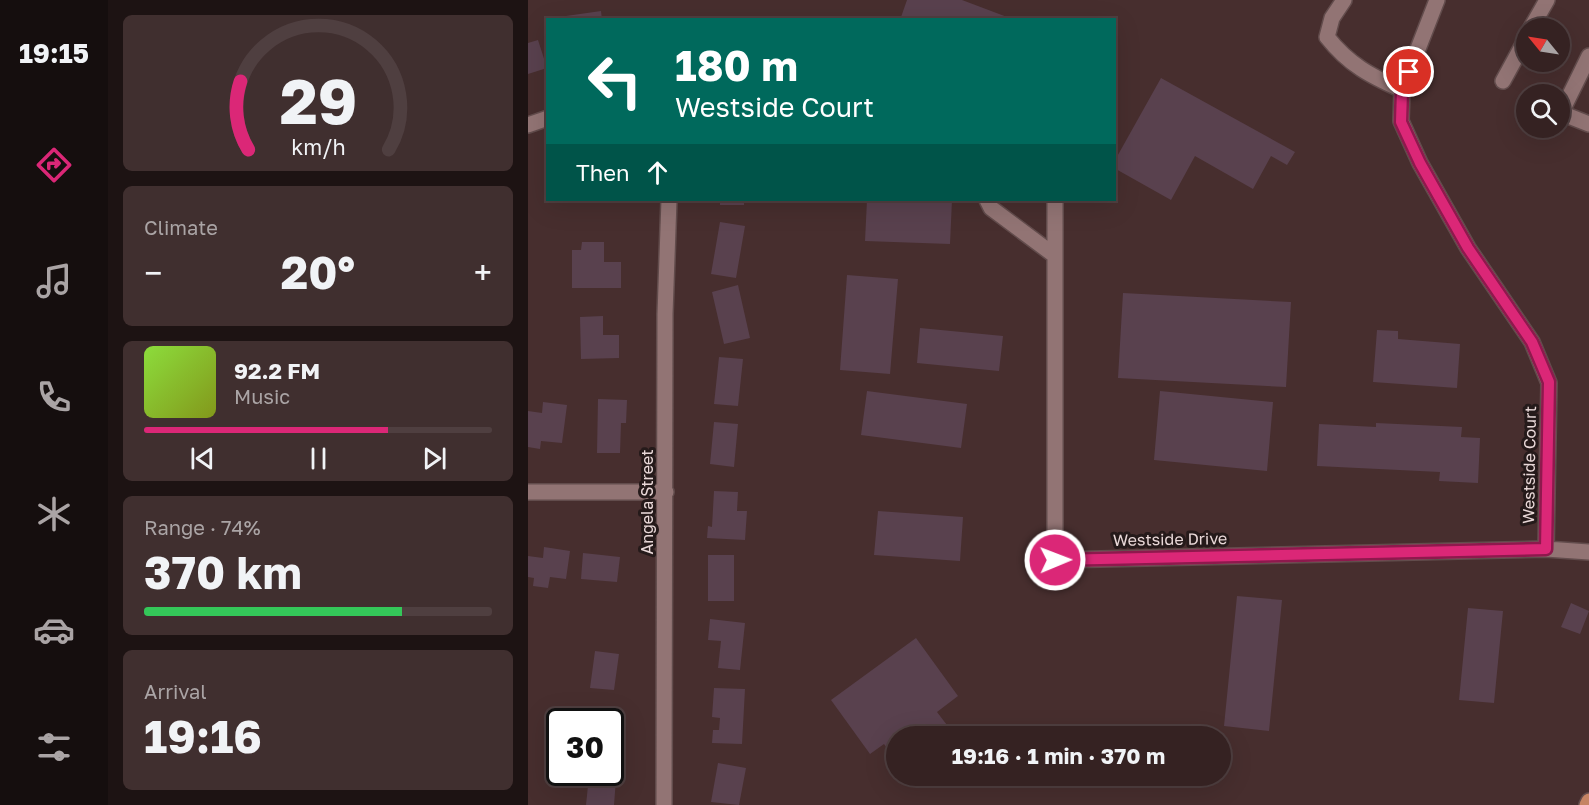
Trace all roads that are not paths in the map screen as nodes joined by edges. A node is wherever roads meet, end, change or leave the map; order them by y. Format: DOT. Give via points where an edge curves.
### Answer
graph roads {
  1 [pos="1437,0"];
  2 [pos="1547,0"];
  3 [pos="1337,3"];
  4 [pos="1537,18"];
  5 [pos="1589,56"];
  6 [pos="1516,57"];
  7 [pos="1503,81"];
  8 [pos="1402,90"];
  9 [pos="546,119"];
  10 [pos="1589,124"];
  11 [pos="528,125"];
  12 [pos="669,201"];
  13 [pos="988,201"];
  14 [pos="1055,201"];
  15 [pos="1054,255"];
  16 [pos="528,492"];
  17 [pos="666,492"];
  18 [pos="1546,549"];
  19 [pos="1589,552"];
  20 [pos="664,805"];
  1 -- 8 [label="street"];
  2 -- 4 [label="street"];
  3 -- 8 [label="street" via="1327,37 1341,55 1369,75"];
  5 -- 10 [label="street" via="1561,113"];
  6 -- 7 [label="street"];
  8 -- 18 [label="street, Westside Court" via="1401,122 1420,163 1468,248 1532,342 1549,382"];
  9 -- 11 [label="street"];
  12 -- 17 [label="street, Angela Street"];
  13 -- 15 [label="street" via="991,208"];
  14 -- 15 [label="street"];
  15 -- 18 [label="street, Westside Drive" via="1055,560"];
  16 -- 17 [label="street"];
  17 -- 20 [label="street, Angela Street"];
  18 -- 19 [label="street, Westside Drive"];
}
